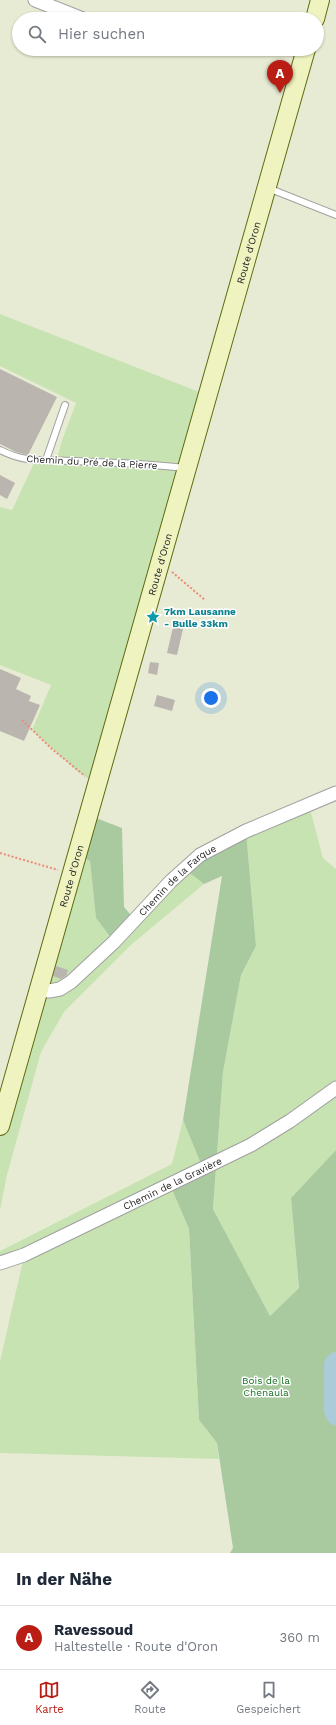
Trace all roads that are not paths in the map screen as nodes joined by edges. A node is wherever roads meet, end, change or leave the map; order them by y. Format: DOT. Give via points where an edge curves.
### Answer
graph roads {
  1 [pos="35,0"];
  2 [pos="320,0"];
  3 [pos="65,12"];
  4 [pos="317,12"];
  5 [pos="304,56"];
  6 [pos="267,187"];
  7 [pos="336,215"];
  8 [pos="65,405"];
  9 [pos="0,450"];
  10 [pos="46,460"];
  11 [pos="186,468"];
  12 [pos="336,792"];
  13 [pos="39,990"];
  14 [pos="336,1088"];
  15 [pos="0,1126"];
  16 [pos="0,1263"];
  1 -- 3 [label="street"];
  2 -- 4 [label="main road"];
  5 -- 6 [label="main road, Route d'Oron"];
  6 -- 7 [label="lane"];
  6 -- 11 [label="main road, Route d'Oron"];
  8 -- 10 [label="lane"];
  9 -- 10 [label="lane, Chemin du Pré de la Pierre" via="14,457 35,461"];
  10 -- 11 [label="lane, Chemin du Pré de la Pierre"];
  11 -- 13 [label="main road, Route d'Oron"];
  12 -- 13 [label="street, Chemin de la Farque" via="246,831 200,855 71,982 60,989"];
  13 -- 15 [label="main road, Route d'Oron"];
  14 -- 16 [label="street, Chemin de la Gravière" via="251,1145 31,1252"];
}
